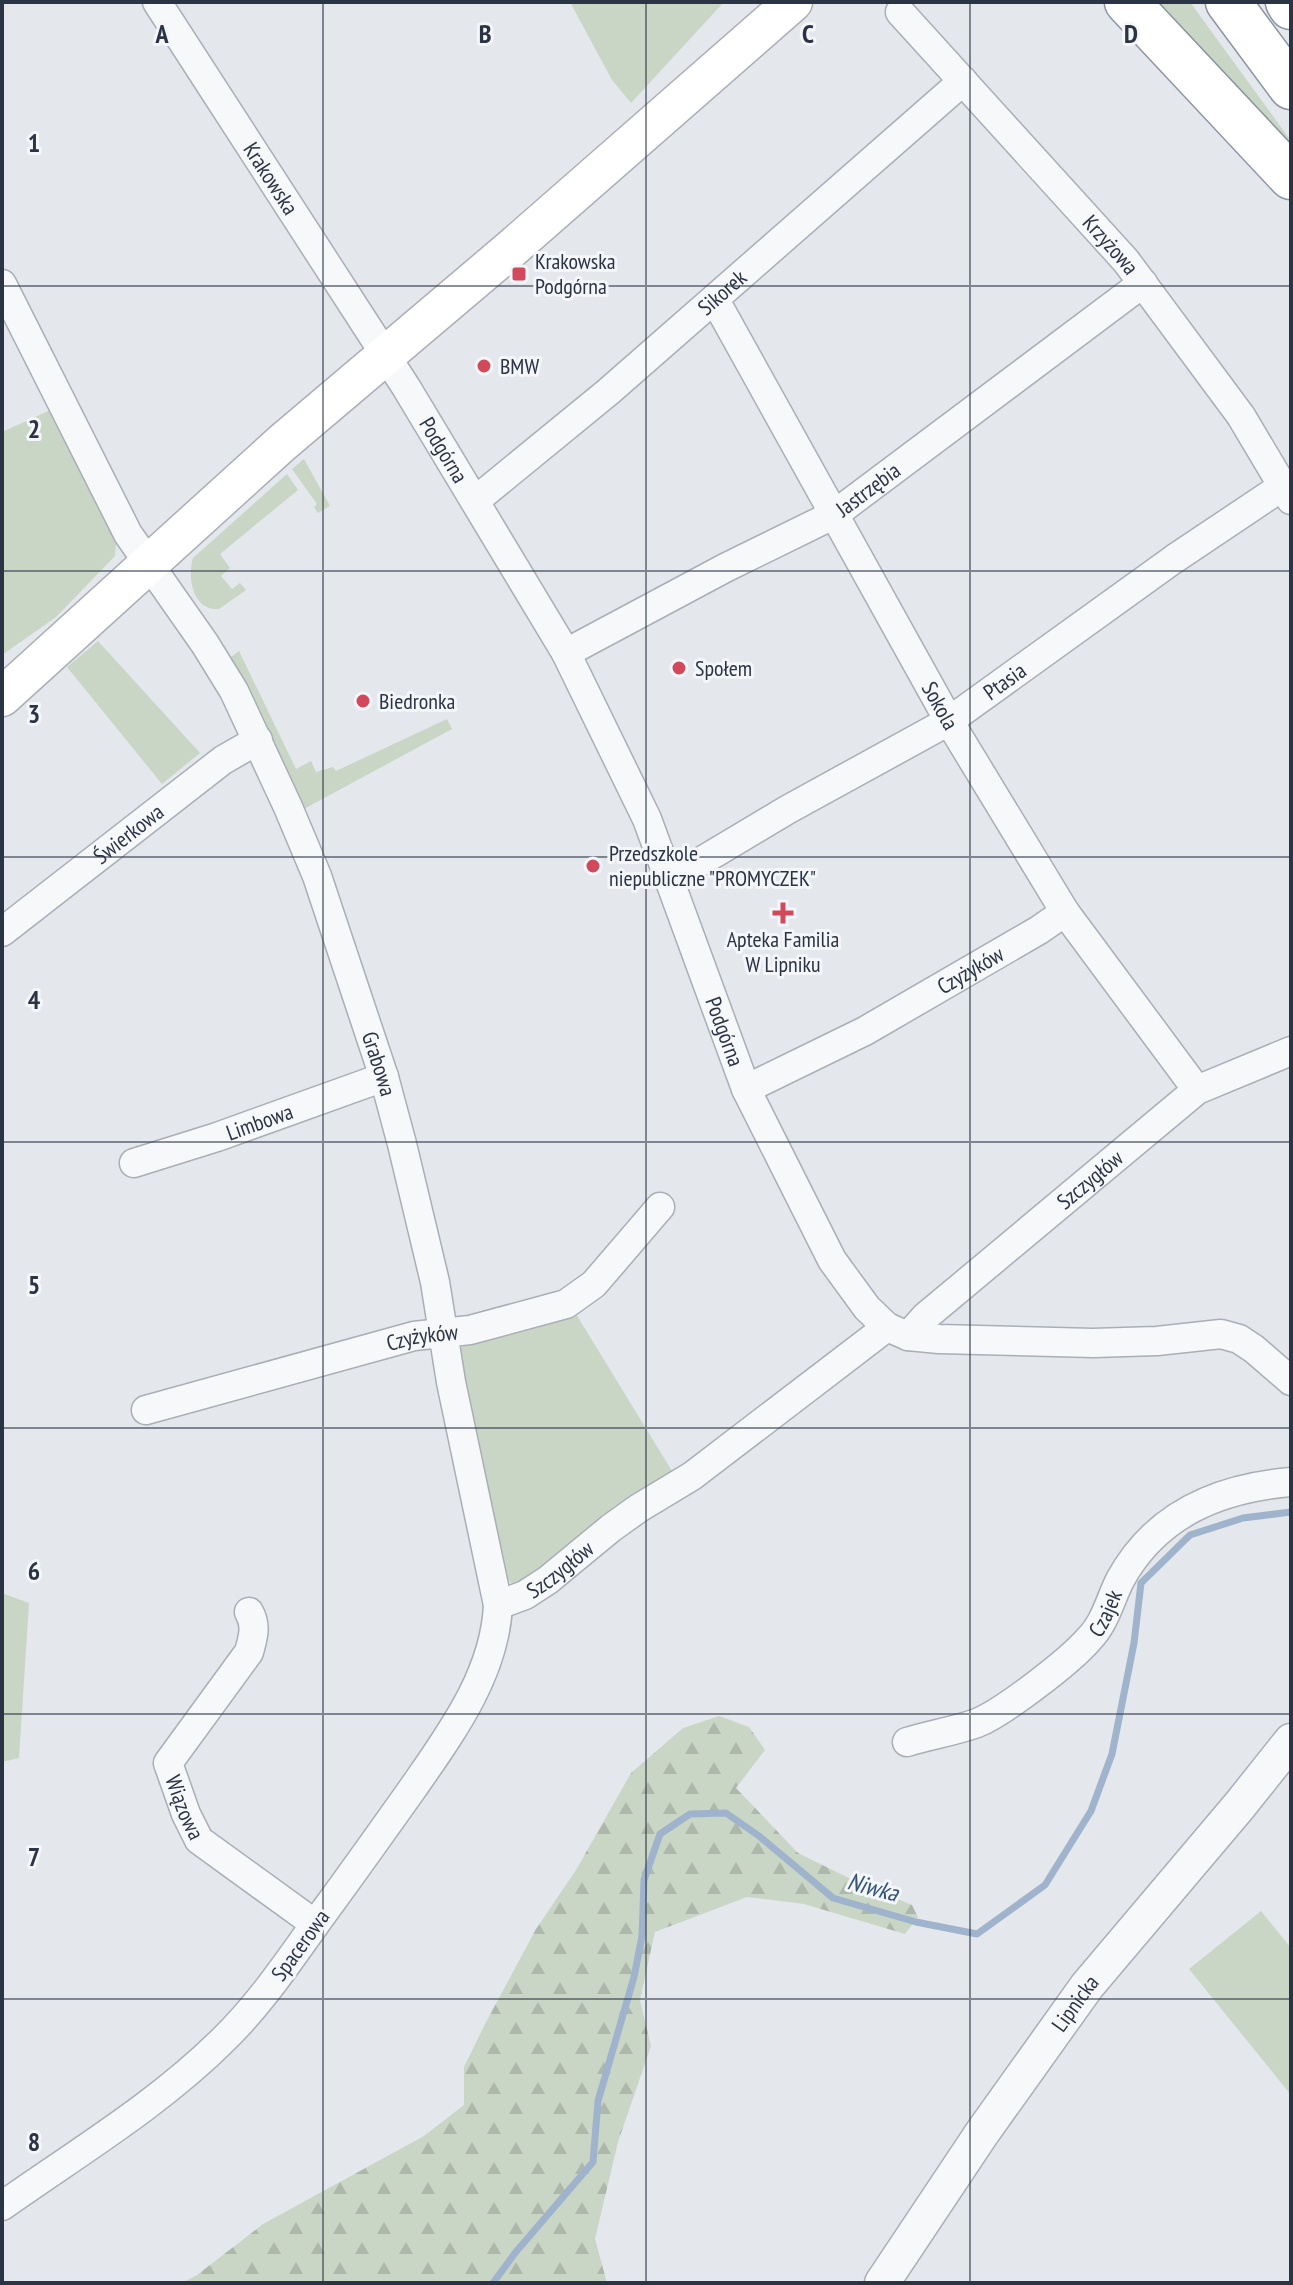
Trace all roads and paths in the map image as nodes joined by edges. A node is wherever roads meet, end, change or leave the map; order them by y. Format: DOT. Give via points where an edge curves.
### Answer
graph roads {
  1 [pos="157,2"];
  2 [pos="751,2"];
  3 [pos="793,2"];
  4 [pos="1127,2"];
  5 [pos="1228,2"];
  6 [pos="900,12"];
  7 [pos="963,81"];
  8 [pos="1291,87"];
  9 [pos="604,167"];
  10 [pos="1291,177"];
  11 [pos="1143,283"];
  12 [pos="2,284"];
  13 [pos="715,300"];
  14 [pos="384,355"];
  15 [pos="1287,493"];
  16 [pos="476,500"];
  17 [pos="835,514"];
  18 [pos="149,562"];
  19 [pos="566,653"];
  20 [pos="2,697"];
  21 [pos="949,721"];
  22 [pos="258,740"];
  23 [pos="668,877"];
  24 [pos="1065,912"];
  25 [pos="2,932"];
  26 [pos="1291,1051"];
  27 [pos="384,1077"];
  28 [pos="746,1089"];
  29 [pos="1197,1090"];
  30 [pos="134,1163"];
  31 [pos="660,1207"];
  32 [pos="444,1332"];
  33 [pos="898,1332"];
  34 [pos="1291,1381"];
  35 [pos="146,1410"];
  36 [pos="1291,1482"];
  37 [pos="498,1605"];
  38 [pos="249,1612"];
  39 [pos="1291,1741"];
  40 [pos="907,1742"];
  41 [pos="315,1924"];
  42 [pos="2,2206"];
  43 [pos="882,2283"];
  1 -- 14 [label="street, Krakowska"];
  2 -- 9 [label="main road"];
  3 -- 9 [label="main road"];
  4 -- 10 [label="highway"];
  5 -- 8 [label="highway"];
  6 -- 7 [label="street, Krzyżowa"];
  7 -- 11 [label="street, Krzyżowa"];
  7 -- 13 [label="street, Sikorek"];
  9 -- 14 [label="main road"];
  11 -- 15 [label="street, Krzyżowa" via="1241,416"];
  11 -- 17 [label="street, Jastrzębia"];
  12 -- 18 [label="street" via="128,534"];
  13 -- 16 [label="street, Sikorek"];
  13 -- 17 [label="street, Sokola"];
  14 -- 16 [label="street, Podgórna"];
  14 -- 18 [label="main road"];
  15 -- 21 [label="street, Ptasia" via="1174,559"];
  16 -- 19 [label="street, Podgórna"];
  17 -- 19 [label="street, Jastrzębia"];
  17 -- 21 [label="street, Sokola"];
  18 -- 20 [label="main road"];
  18 -- 22 [label="street, Grabowa" via="234,691"];
  19 -- 23 [label="street, Podgórna" via="647,819"];
  21 -- 23 [label="street, Ptasia"];
  21 -- 24 [label="street, Sokola"];
  22 -- 25 [label="street, Świerkowa" via="223,760"];
  22 -- 27 [label="street, Grabowa" via="317,876"];
  23 -- 28 [label="street, Podgórna"];
  24 -- 28 [label="street, Czyżyków" via="865,1031"];
  24 -- 29 [label="street, Sokola"];
  26 -- 29 [label="street, Szczygłów"];
  27 -- 30 [label="street, Limbowa"];
  27 -- 32 [label="street, Grabowa"];
  28 -- 33 [label="street, Podgórna" via="832,1260 867,1308"];
  29 -- 33 [label="street, Szczygłów" via="925,1317"];
  31 -- 32 [label="street, Czyżyków" via="594,1284 566,1304"];
  32 -- 35 [label="street, Czyżyków"];
  32 -- 37 [label="street, Grabowa"];
  33 -- 34 [label="street" via="939,1339 1093,1343 1221,1334 1246,1344"];
  33 -- 37 [label="street, Szczygłów" via="639,1508 548,1580"];
  36 -- 40 [label="street, Czajek" via="1234,1491 1185,1511 1144,1546 1119,1582 1099,1626 1074,1654 997,1713"];
  37 -- 41 [label="street, Spacerowa" via="491,1652 473,1694"];
  38 -- 41 [label="street, Wiązowa" via="254,1631 249,1652 168,1763 199,1840"];
  39 -- 43 [label="street, Lipnicka" via="1087,1986"];
  41 -- 42 [label="street, Spacerowa" via="224,2039 142,2107"];
}
